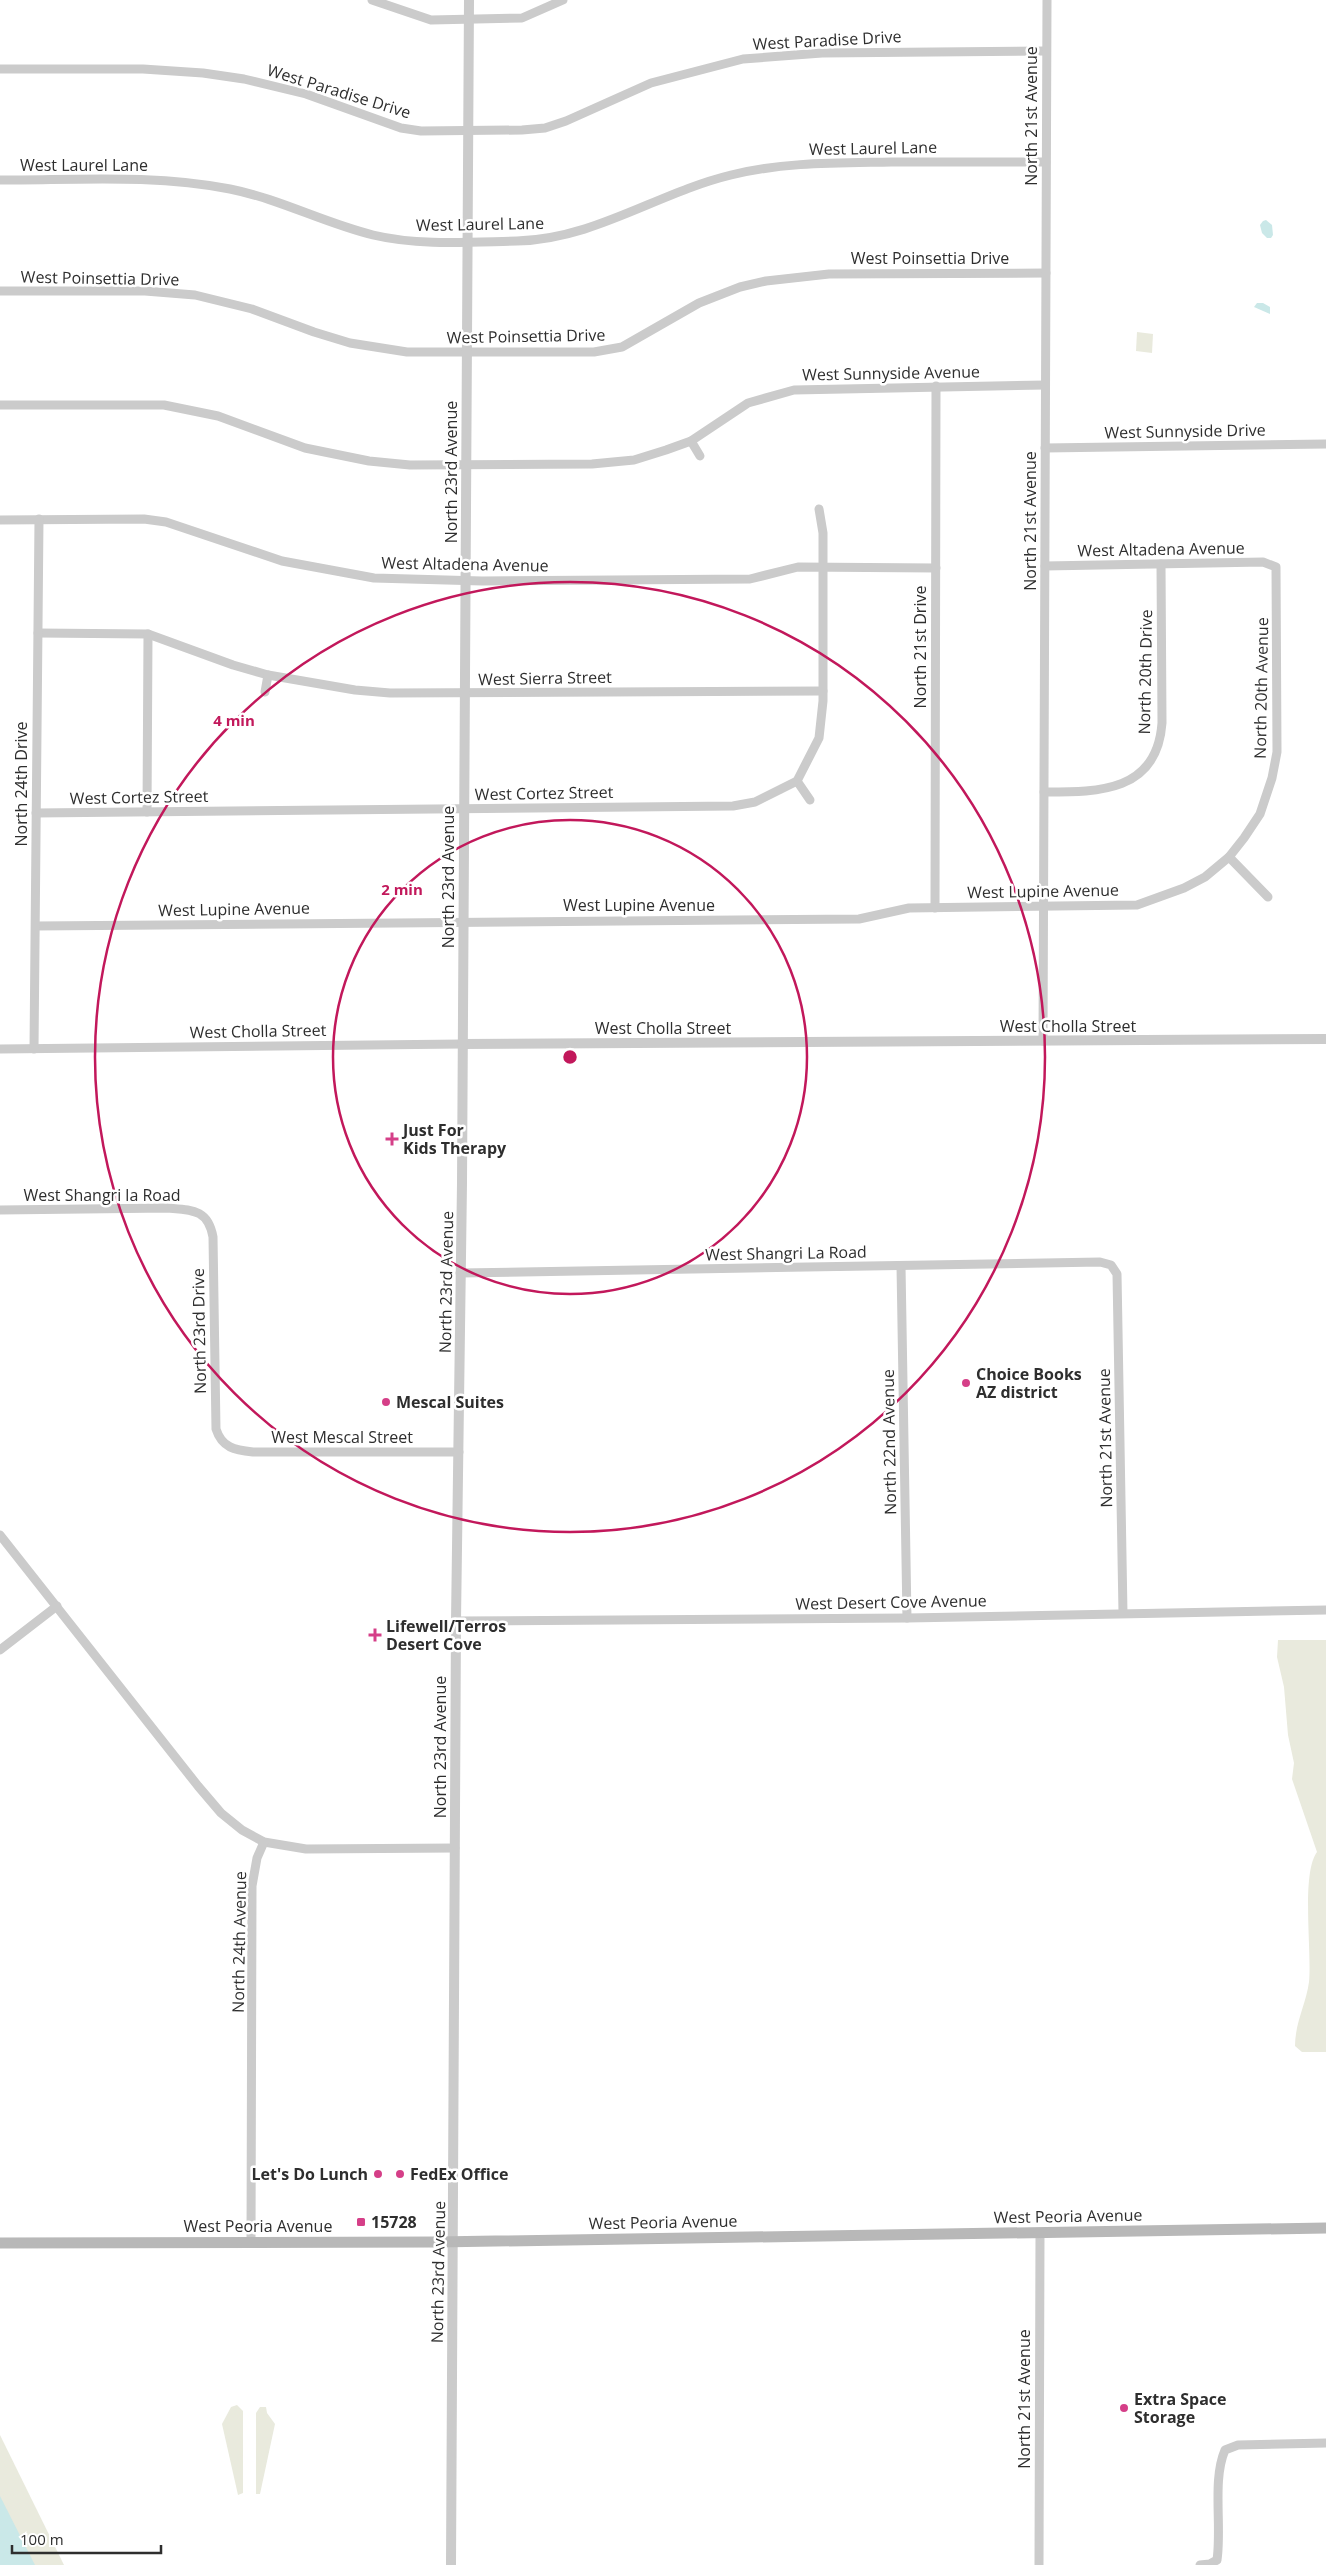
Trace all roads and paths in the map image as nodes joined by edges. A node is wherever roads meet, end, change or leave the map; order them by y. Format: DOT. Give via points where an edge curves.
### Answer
graph roads {
  1 [pos="372,0"];
  2 [pos="469,0"];
  3 [pos="562,0"];
  4 [pos="1047,0"];
  5 [pos="468,20"];
  6 [pos="1046,51"];
  7 [pos="0,69"];
  8 [pos="468,131"];
  9 [pos="1046,162"];
  10 [pos="0,180"];
  11 [pos="467,241"];
  12 [pos="1046,273"];
  13 [pos="0,291"];
  14 [pos="466,352"];
  15 [pos="1045,385"];
  16 [pos="936,386"];
  17 [pos="0,405"];
  18 [pos="692,441"];
  19 [pos="1326,444"];
  20 [pos="1045,448"];
  21 [pos="700,456"];
  22 [pos="466,465"];
  23 [pos="819,509"];
  24 [pos="39,519"];
  25 [pos="0,520"];
  26 [pos="1161,564"];
  27 [pos="1045,566"];
  28 [pos="823,567"];
  29 [pos="1276,567"];
  30 [pos="936,568"];
  31 [pos="465,581"];
  32 [pos="38,633"];
  33 [pos="148,634"];
  34 [pos="268,675"];
  35 [pos="823,690"];
  36 [pos="265,692"];
  37 [pos="463,694"];
  38 [pos="796,781"];
  39 [pos="1044,792"];
  40 [pos="810,800"];
  41 [pos="464,809"];
  42 [pos="147,812"];
  43 [pos="36,814"];
  44 [pos="1228,857"];
  45 [pos="1268,897"];
  46 [pos="1044,906"];
  47 [pos="934,908"];
  48 [pos="463,922"];
  49 [pos="36,926"];
  50 [pos="1326,1039"];
  51 [pos="1044,1041"];
  52 [pos="462,1044"];
  53 [pos="0,1049"];
  54 [pos="34,1049"];
  55 [pos="0,1210"];
  56 [pos="202,1214"];
  57 [pos="1111,1265"];
  58 [pos="901,1266"];
  59 [pos="460,1273"];
  60 [pos="227,1446"];
  61 [pos="459,1452"];
  62 [pos="0,1535"];
  63 [pos="57,1606"];
  64 [pos="1326,1610"];
  65 [pos="1123,1613"];
  66 [pos="907,1618"];
  67 [pos="456,1621"];
  68 [pos="0,1650"];
  69 [pos="264,1842"];
  70 [pos="455,1848"];
  71 [pos="1326,2228"];
  72 [pos="1040,2233"];
  73 [pos="251,2242"];
  74 [pos="453,2242"];
  75 [pos="0,2243"];
  76 [pos="1326,2443"];
  77 [pos="451,2565"];
  78 [pos="1039,2565"];
  79 [pos="1200,2565"];
  1 -- 5 [label="street" via="421,19"];
  2 -- 5 [label="street, North 23rd Avenue"];
  3 -- 5 [label="street" via="522,18"];
  4 -- 6 [label="street, North 21st Avenue"];
  5 -- 8 [label="street, North 23rd Avenue"];
  6 -- 8 [label="street, West Paradise Drive" via="822,52 743,59 651,84 545,128"];
  6 -- 9 [label="street, North 21st Avenue"];
  7 -- 8 [label="street, West Paradise Drive" via="143,69 203,73 306,94 401,128"];
  8 -- 11 [label="street, North 23rd Avenue"];
  9 -- 11 [label="street, West Laurel Lane" via="782,166 733,174 699,184 568,235 518,241"];
  9 -- 12 [label="street, North 21st Avenue"];
  10 -- 11 [label="street, West Laurel Lane" via="138,180 196,184 276,200 373,235 417,242"];
  11 -- 14 [label="street, North 23rd Avenue"];
  12 -- 14 [label="street, West Poinsettia Drive" via="791,277 740,287 700,303 637,339 610,350"];
  12 -- 15 [label="street, North 21st Avenue"];
  13 -- 14 [label="street, West Poinsettia Drive" via="145,291 195,295 252,308 350,343 407,352"];
  14 -- 22 [label="street, North 23rd Avenue"];
  15 -- 16 [label="street, West Sunnyside Avenue"];
  15 -- 20 [label="street, North 21st Avenue"];
  16 -- 18 [label="street, West Sunnyside Avenue" via="794,390 748,404"];
  16 -- 30 [label="street, North 21st Drive"];
  17 -- 22 [label="street, West Sunnyside Avenue" via="164,405 218,416 305,448 335,455 410,465"];
  18 -- 21 [label="street"];
  18 -- 22 [label="street, West Sunnyside Avenue" via="618,463"];
  19 -- 20 [label="street, West Sunnyside Drive"];
  20 -- 27 [label="street, North 21st Avenue"];
  22 -- 31 [label="street, North 23rd Avenue"];
  23 -- 28 [label="street"];
  24 -- 25 [label="street, West Altadena Avenue"];
  24 -- 31 [label="street, West Altadena Avenue" via="144,519 184,526 234,547 340,574 384,579"];
  24 -- 32 [label="street, North 24th Drive"];
  26 -- 27 [label="street, West Altadena Avenue"];
  26 -- 29 [label="street, West Altadena Avenue" via="1263,562"];
  26 -- 39 [label="street, North 20th Drive" via="1161,737 1152,756 1138,775 1109,790"];
  27 -- 39 [label="street, North 21st Avenue"];
  28 -- 30 [label="street, West Altadena Avenue"];
  28 -- 31 [label="street, West Altadena Avenue" via="791,568 750,579"];
  28 -- 35 [label="street"];
  29 -- 44 [label="street, North 20th Avenue" via="1277,752 1260,814"];
  30 -- 47 [label="street, North 21st Drive"];
  31 -- 37 [label="street, North 23rd Avenue"];
  32 -- 33 [label="street, West Sierra Street"];
  32 -- 43 [label="street, North 24th Drive"];
  33 -- 34 [label="street, West Sierra Street"];
  33 -- 42 [label="street"];
  34 -- 36 [label="street"];
  34 -- 37 [label="street, West Sierra Street" via="354,690"];
  35 -- 37 [label="street, West Sierra Street"];
  35 -- 38 [label="street" via="819,738"];
  37 -- 41 [label="street, North 23rd Avenue"];
  38 -- 40 [label="street"];
  38 -- 41 [label="street, West Cortez Street" via="755,802 733,806"];
  39 -- 46 [label="street, North 21st Avenue"];
  41 -- 42 [label="street, West Cortez Street"];
  41 -- 48 [label="street, North 23rd Avenue"];
  42 -- 43 [label="street, West Cortez Street"];
  43 -- 49 [label="street, North 24th Drive"];
  44 -- 45 [label="street"];
  44 -- 46 [label="street, West Lupine Avenue" via="1205,877 1155,900 1117,906"];
  46 -- 47 [label="street, West Lupine Avenue"];
  46 -- 51 [label="street, North 21st Avenue"];
  47 -- 48 [label="street, West Lupine Avenue" via="909,908 859,919"];
  48 -- 49 [label="street, West Lupine Avenue"];
  48 -- 52 [label="street, North 23rd Avenue"];
  49 -- 54 [label="street, North 24th Drive"];
  50 -- 51 [label="street, West Cholla Street"];
  51 -- 52 [label="street, West Cholla Street"];
  52 -- 54 [label="street, West Cholla Street"];
  52 -- 59 [label="street, North 23rd Avenue"];
  53 -- 54 [label="street, West Cholla Street"];
  55 -- 56 [label="street, West Shangri la Road" via="168,1208"];
  56 -- 60 [label="street, North 23rd Drive" via="210,1224 213,1237 216,1429"];
  57 -- 58 [label="street, West Shangri La Road" via="1100,1262"];
  57 -- 65 [label="street, North 21st Avenue" via="1117,1274"];
  58 -- 59 [label="street, West Shangri La Road"];
  58 -- 66 [label="street, North 22nd Avenue"];
  59 -- 61 [label="street, North 23rd Avenue"];
  60 -- 61 [label="street, West Mescal Street" via="253,1452"];
  61 -- 67 [label="street, North 23rd Avenue"];
  62 -- 63 [label="street"];
  63 -- 68 [label="street"];
  63 -- 69 [label="street" via="203,1793 242,1830"];
  64 -- 65 [label="street, West Desert Cove Avenue"];
  65 -- 66 [label="street, West Desert Cove Avenue"];
  66 -- 67 [label="street, West Desert Cove Avenue"];
  67 -- 70 [label="street, North 23rd Avenue"];
  69 -- 70 [label="street" via="306,1849"];
  69 -- 73 [label="street, North 24th Avenue" via="257,1858 252,1886"];
  70 -- 74 [label="street, North 23rd Avenue"];
  71 -- 72 [label="main road, West Peoria Avenue"];
  72 -- 74 [label="main road, West Peoria Avenue"];
  72 -- 78 [label="street, North 21st Avenue"];
  73 -- 74 [label="main road, West Peoria Avenue"];
  73 -- 75 [label="main road, West Peoria Avenue"];
  74 -- 77 [label="street, North 23rd Avenue"];
  76 -- 79 [label="street" via="1238,2445 1225,2450 1220,2462 1217,2560"];
}
